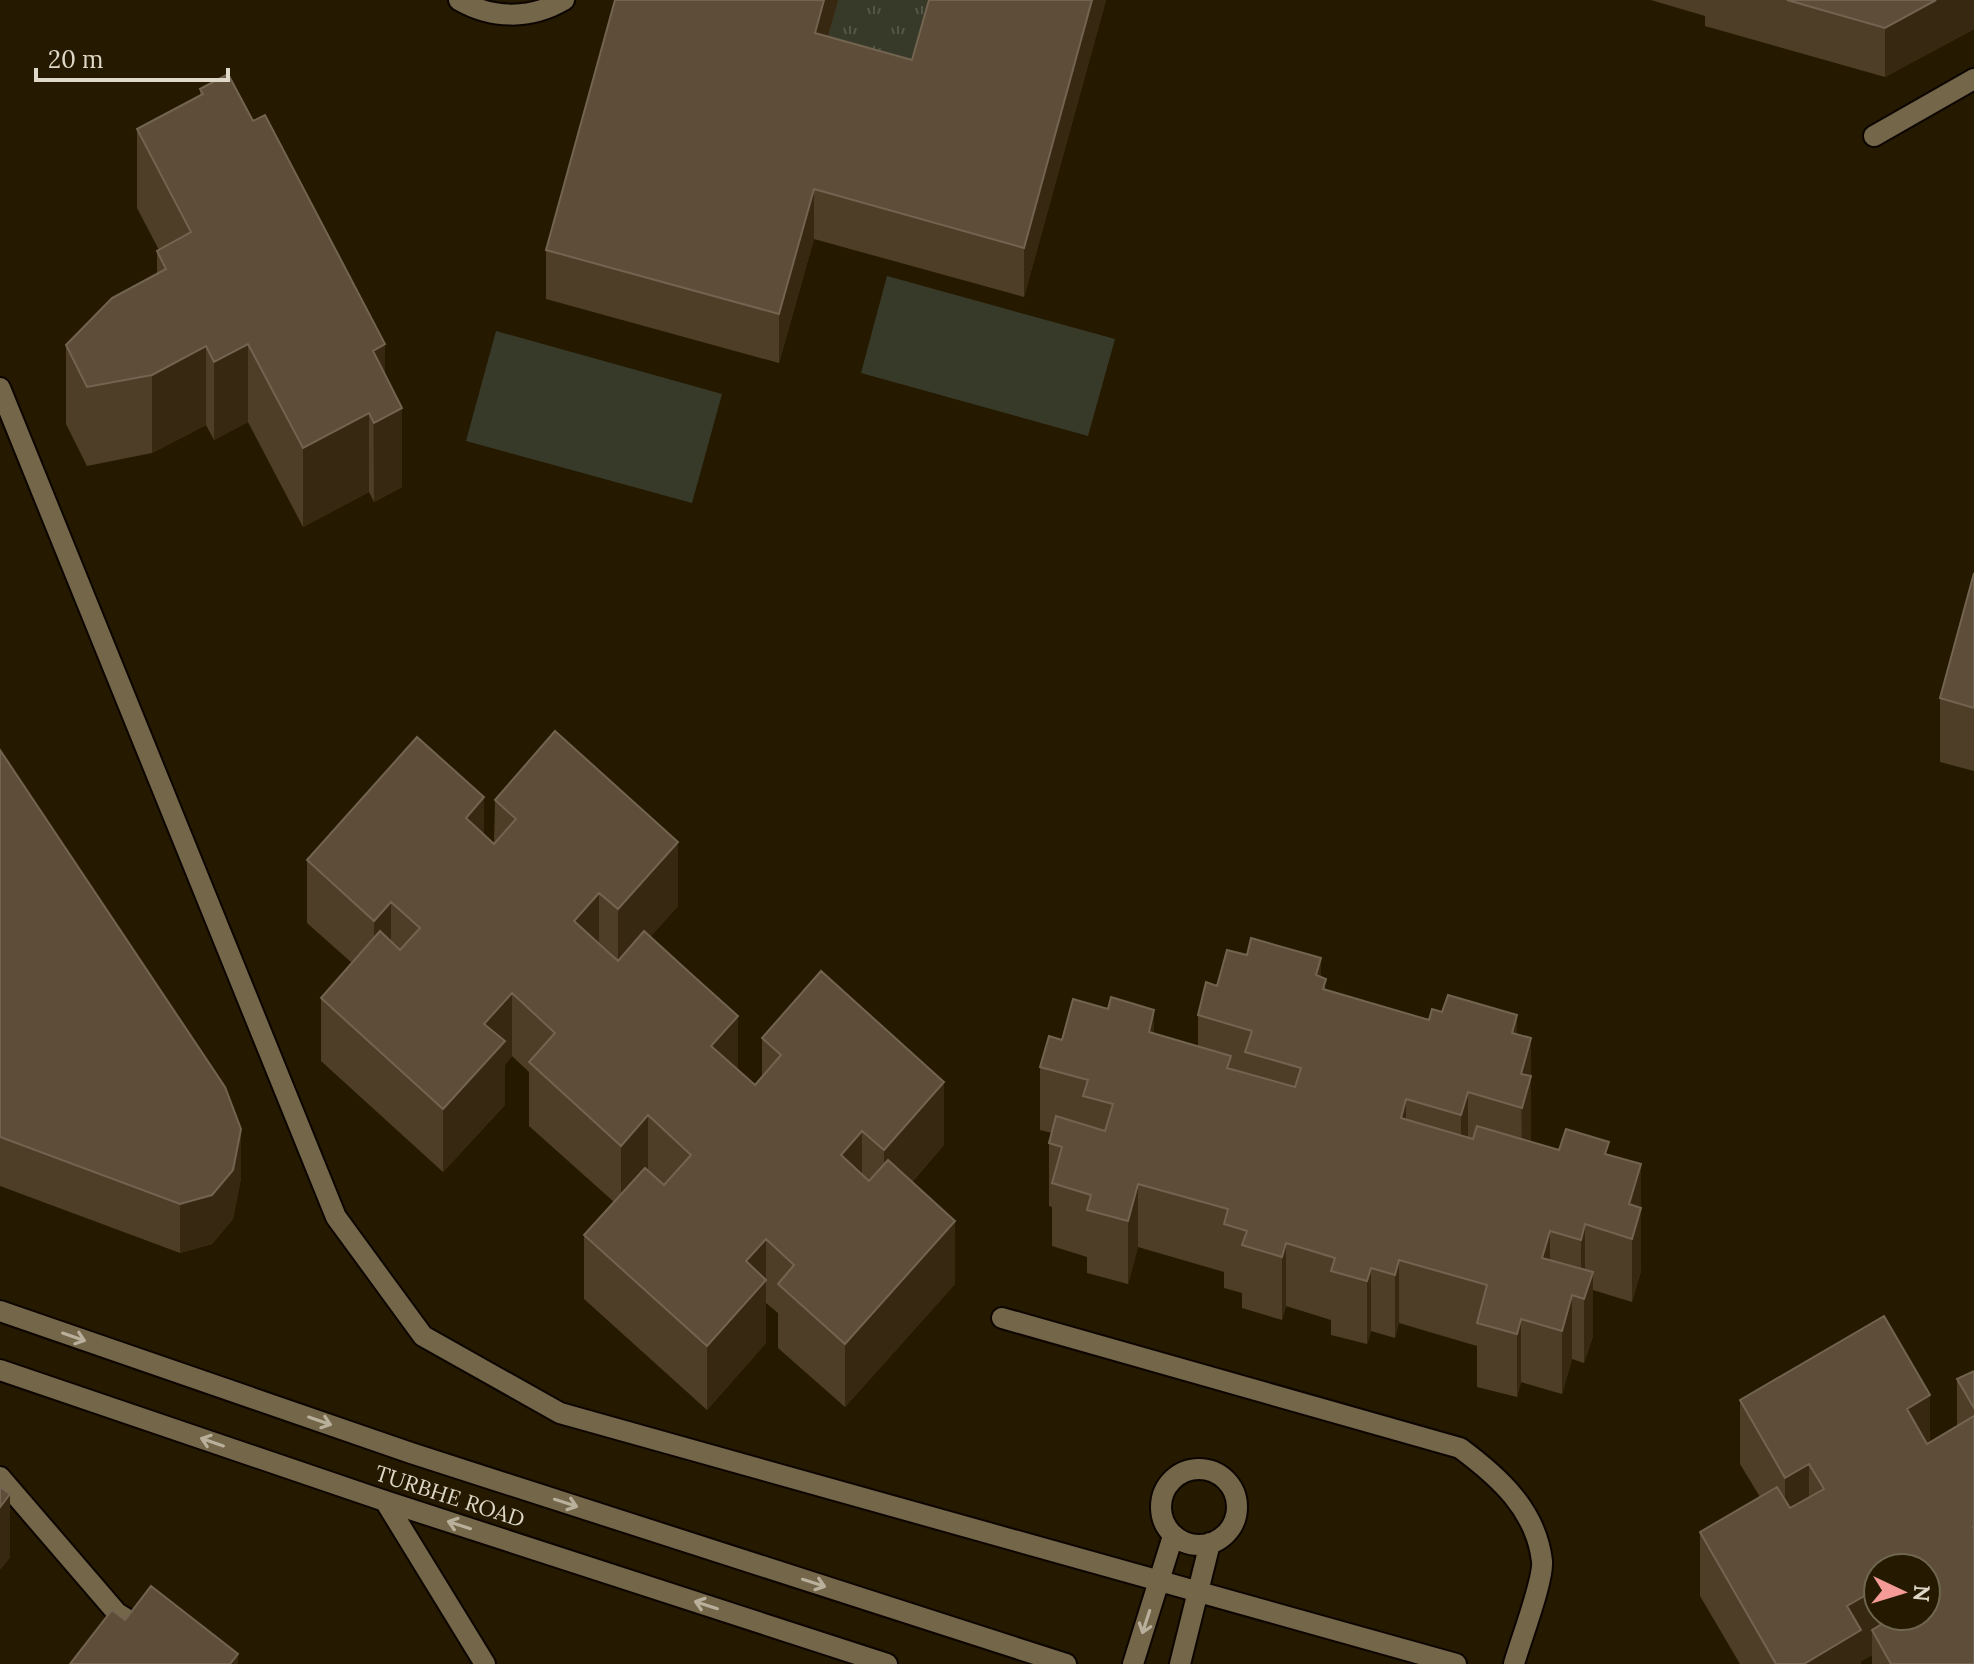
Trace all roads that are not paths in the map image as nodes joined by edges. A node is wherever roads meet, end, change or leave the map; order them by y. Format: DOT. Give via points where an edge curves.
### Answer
graph roads {
  1 [pos="459,0"];
  2 [pos="564,0"];
  3 [pos="1974,79"];
  4 [pos="1874,136"];
  5 [pos="0,388"];
  6 [pos="0,1311"];
  7 [pos="1002,1318"];
  8 [pos="0,1370"];
  9 [pos="0,1477"];
  10 [pos="385,1501"];
  11 [pos="1173,1536"];
  12 [pos="1210,1543"];
  13 [pos="1159,1580"];
  14 [pos="1200,1592"];
  15 [pos="164,1642"];
  16 [pos="485,1664"];
  17 [pos="887,1664"];
  18 [pos="1066,1664"];
  19 [pos="1133,1664"];
  20 [pos="1180,1664"];
  21 [pos="1456,1664"];
  22 [pos="1514,1664"];
  1 -- 2 [label="street" via="478,10 512,16"];
  3 -- 4 [label="street"];
  5 -- 13 [label="street" via="336,1217 423,1336 560,1413"];
  6 -- 18 [label="street, one-way" via="411,1453"];
  7 -- 22 [label="street" via="1460,1448 1500,1478 1530,1519 1543,1563"];
  10 -- 8 [label="street, TURBHE ROAD, one-way"];
  9 -- 15 [label="street" via="117,1613"];
  10 -- 16 [label="street"];
  17 -- 10 [label="street, TURBHE ROAD, one-way"];
  11 -- 12 [label="street" via="1197,1545"];
  11 -- 12 [label="street" via="1161,1514 1164,1490 1180,1473 1204,1468 1225,1478 1236,1502 1231,1528"];
  11 -- 13 [label="street"];
  12 -- 14 [label="street"];
  13 -- 14 [label="street"];
  13 -- 19 [label="street, one-way"];
  14 -- 20 [label="street"];
  14 -- 21 [label="street"];
}
